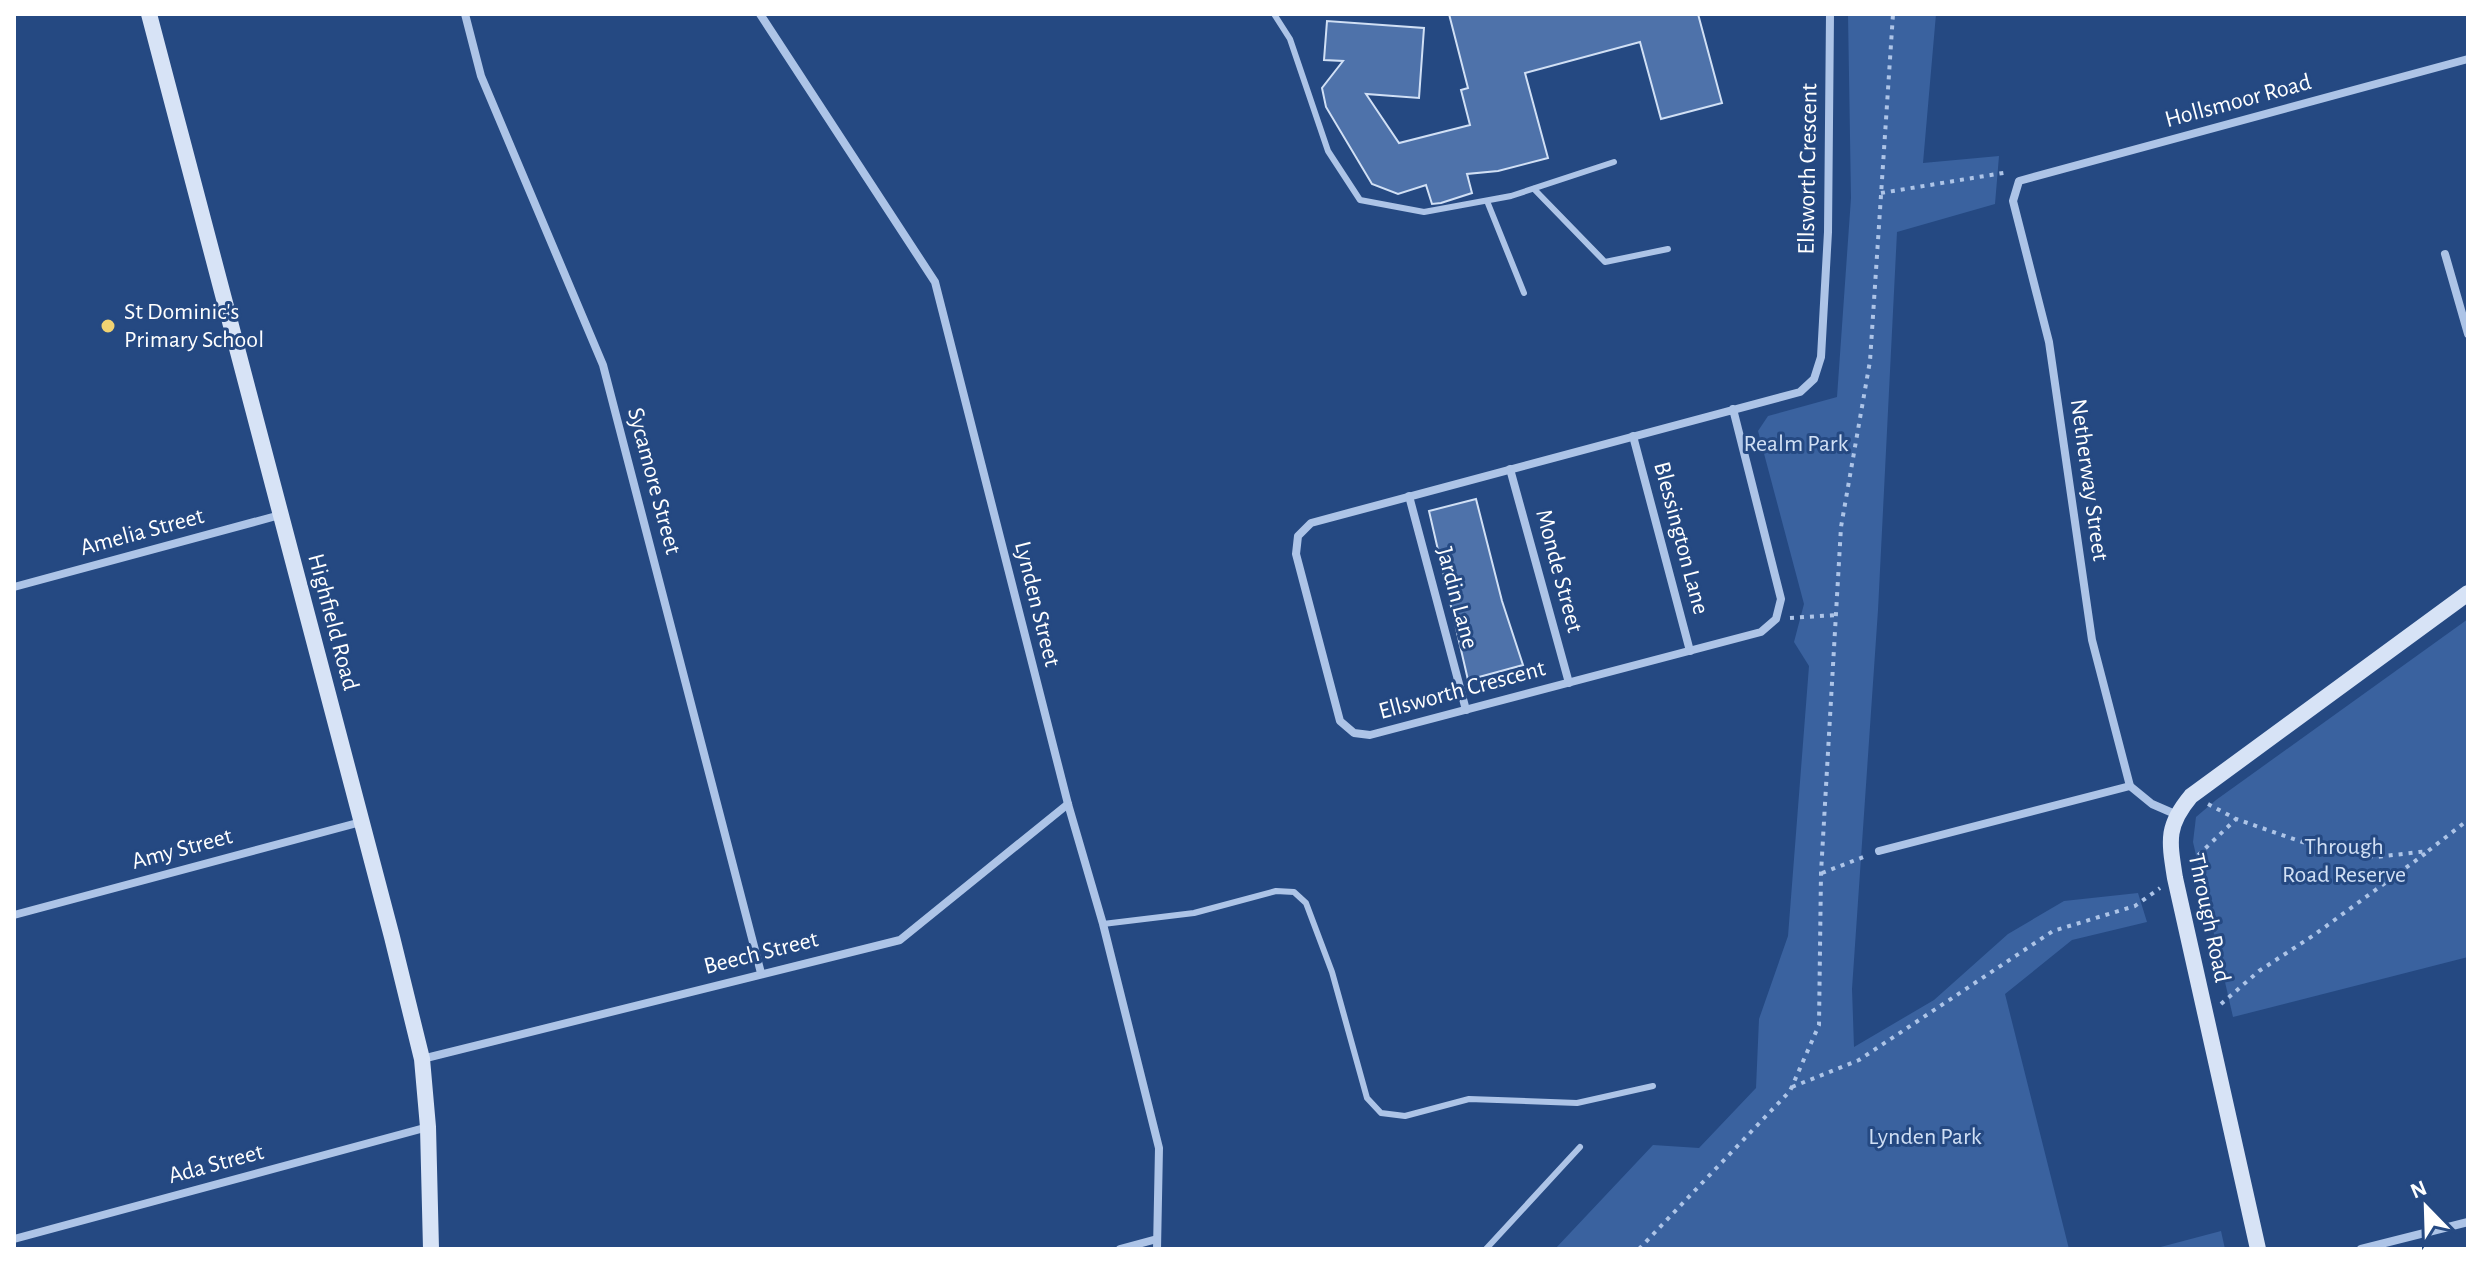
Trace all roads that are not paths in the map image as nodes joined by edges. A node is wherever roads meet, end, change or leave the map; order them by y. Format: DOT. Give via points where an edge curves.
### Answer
graph roads {
  1 [pos="149,14"];
  2 [pos="465,14"];
  3 [pos="760,14"];
  4 [pos="1274,14"];
  5 [pos="1830,14"];
  6 [pos="2468,59"];
  7 [pos="1614,162"];
  8 [pos="2019,181"];
  9 [pos="1534,189"];
  10 [pos="1487,201"];
  11 [pos="1668,249"];
  12 [pos="2445,254"];
  13 [pos="1524,293"];
  14 [pos="2468,334"];
  15 [pos="1733,409"];
  16 [pos="1633,436"];
  17 [pos="1510,469"];
  18 [pos="1409,496"];
  19 [pos="280,515"];
  20 [pos="14,587"];
  21 [pos="2468,593"];
  22 [pos="1690,651"];
  23 [pos="1569,683"];
  24 [pos="1466,710"];
  25 [pos="2130,786"];
  26 [pos="1068,804"];
  27 [pos="2175,814"];
  28 [pos="361,822"];
  29 [pos="1879,851"];
  30 [pos="14,915"];
  31 [pos="1103,924"];
  32 [pos="761,973"];
  33 [pos="422,1059"];
  34 [pos="1653,1086"];
  35 [pos="428,1127"];
  36 [pos="1580,1147"];
  37 [pos="2468,1222"];
  38 [pos="14,1239"];
  39 [pos="1157,1244"];
  40 [pos="431,1249"];
  41 [pos="1120,1249"];
  42 [pos="1486,1249"];
  43 [pos="2258,1249"];
  44 [pos="2361,1249"];
  1 -- 19 [label="main road, Highfield Road"];
  2 -- 32 [label="street, Sycamore Street" via="481,76 603,365"];
  3 -- 26 [label="street, Lynden Street" via="935,282"];
  4 -- 10 [label="lane" via="1290,39 1328,151 1360,200 1424,212"];
  5 -- 15 [label="street, Ellsworth Crescent" via="1830,167 1821,357 1814,379 1800,392"];
  6 -- 8 [label="street, Hollsmoor Road"];
  7 -- 9 [label="lane"];
  8 -- 25 [label="street, Netherway Street" via="2013,201 2049,342 2092,640"];
  9 -- 10 [label="lane"];
  9 -- 11 [label="lane" via="1605,262"];
  10 -- 13 [label="lane"];
  12 -- 14 [label="street"];
  15 -- 16 [label="street, Ellsworth Crescent"];
  15 -- 22 [label="street, Ellsworth Crescent" via="1781,599 1776,619 1761,632"];
  16 -- 17 [label="street, Ellsworth Crescent"];
  16 -- 22 [label="street, Blessington Lane"];
  17 -- 18 [label="street, Ellsworth Crescent"];
  17 -- 23 [label="street, Monde Street"];
  18 -- 24 [label="street, Jardin Lane"];
  18 -- 24 [label="street, Ellsworth Crescent" via="1311,523 1298,536 1296,554 1340,721 1354,733 1370,735"];
  19 -- 20 [label="street, Amelia Street"];
  19 -- 28 [label="main road, Highfield Road"];
  21 -- 27 [label="main road" via="2191,796"];
  22 -- 23 [label="street, Ellsworth Crescent"];
  23 -- 24 [label="street, Ellsworth Crescent"];
  25 -- 27 [label="street"];
  25 -- 29 [label="street"];
  26 -- 31 [label="street, Lynden Street"];
  26 -- 32 [label="street, Beech Street" via="900,940"];
  27 -- 43 [label="main road, Through Road" via="2170,843 2175,878"];
  28 -- 30 [label="street, Amy Street"];
  28 -- 33 [label="main road, Highfield Road"];
  31 -- 34 [label="lane" via="1194,913 1276,891 1294,892 1306,903 1332,972 1367,1098 1381,1113 1405,1116 1469,1099 1577,1103"];
  31 -- 39 [label="street, Lynden Street" via="1159,1148"];
  32 -- 33 [label="street, Beech Street"];
  33 -- 35 [label="main road, Highfield Road"];
  35 -- 38 [label="street, Ada Street"];
  35 -- 40 [label="main road, Highfield Road"];
  36 -- 42 [label="lane"];
  37 -- 44 [label="street"];
  39 -- 41 [label="street"];
}
